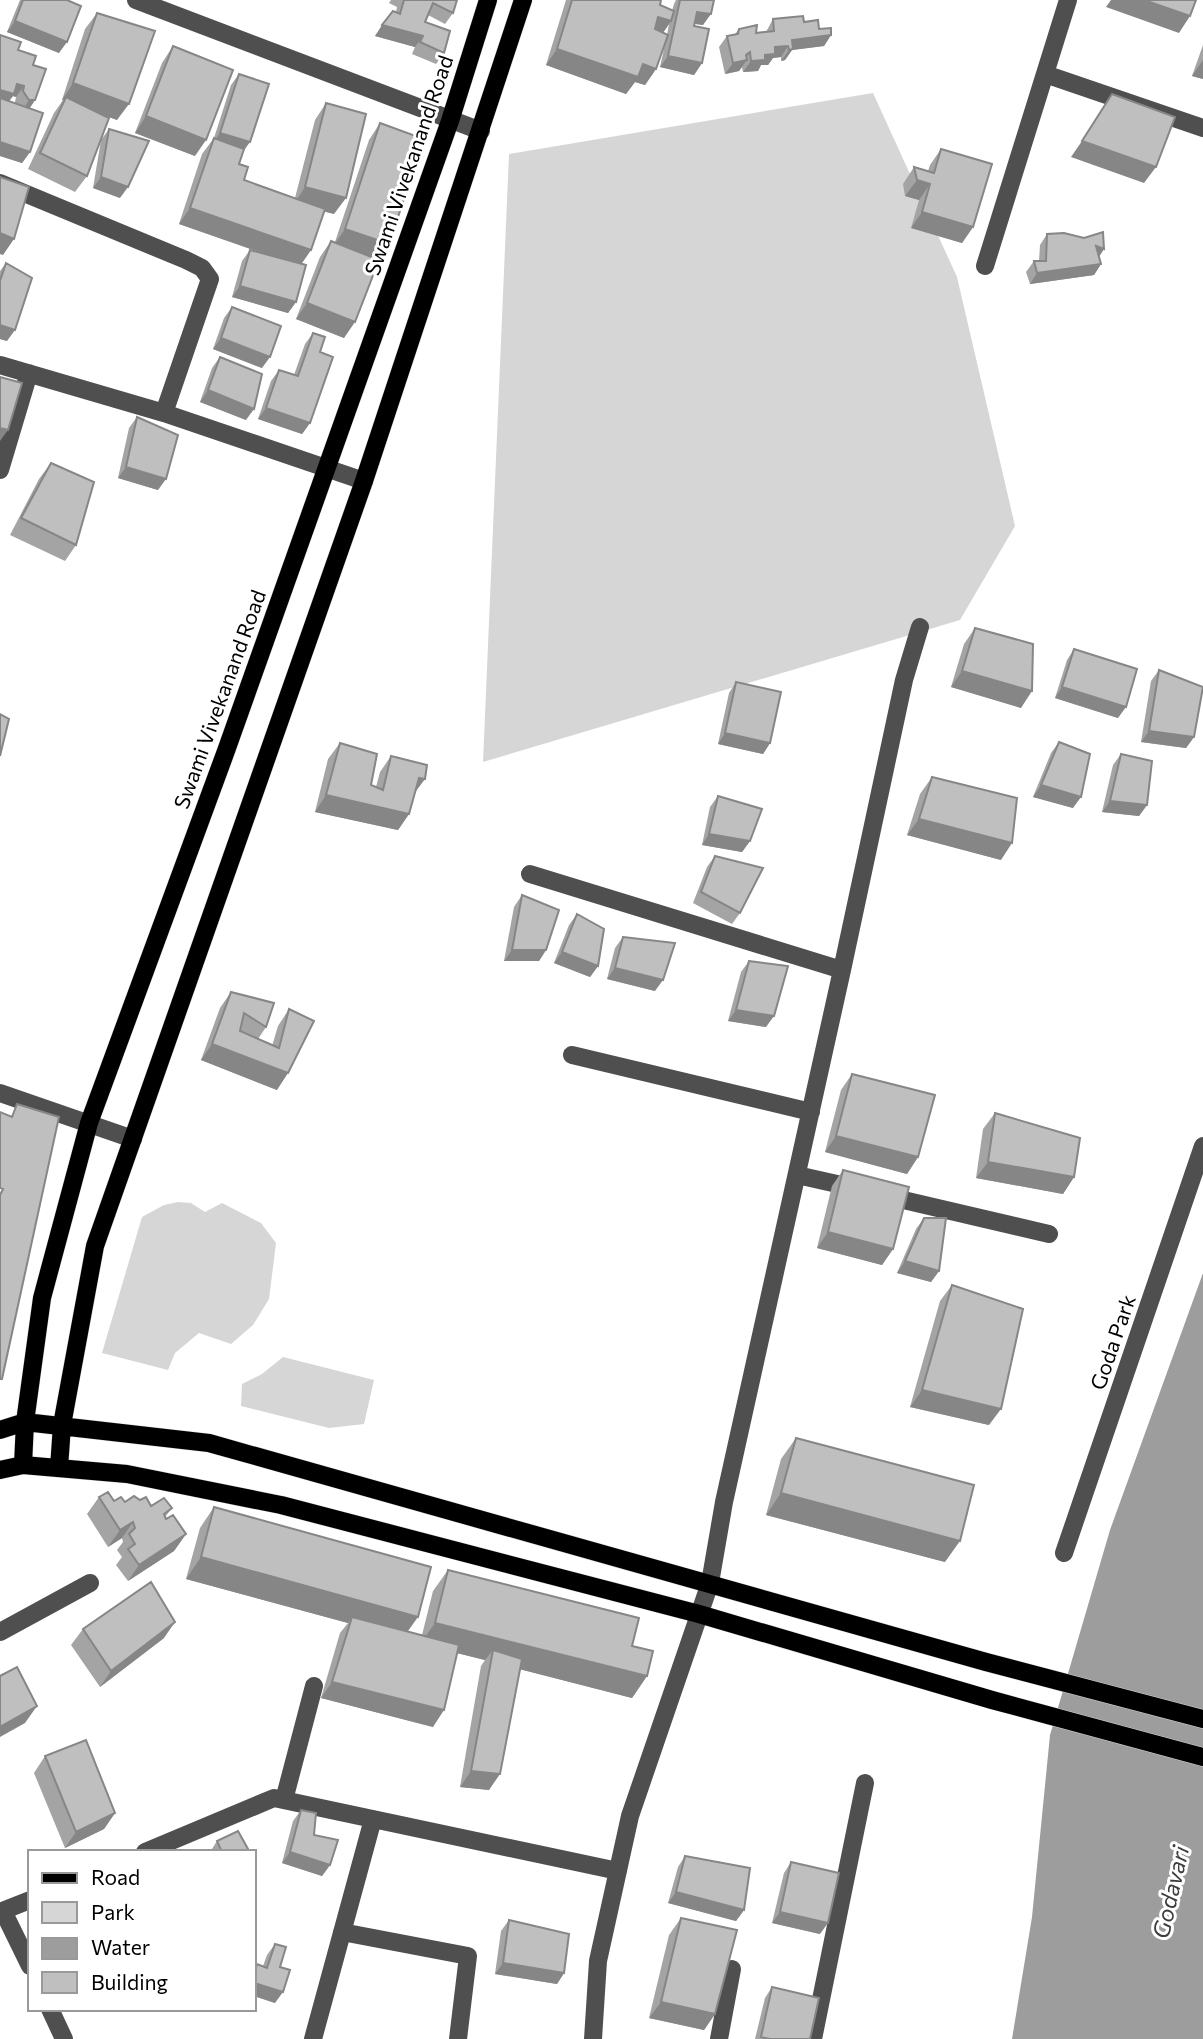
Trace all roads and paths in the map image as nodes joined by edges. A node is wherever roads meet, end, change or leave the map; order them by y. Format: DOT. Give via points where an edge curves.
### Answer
graph roads {
  1 [pos="136,0"];
  2 [pos="488,0"];
  3 [pos="523,0"];
  4 [pos="1068,0"];
  5 [pos="1045,74"];
  6 [pos="450,121"];
  7 [pos="1203,128"];
  8 [pos="481,131"];
  9 [pos="0,183"];
  10 [pos="985,266"];
  11 [pos="0,365"];
  12 [pos="29,373"];
  13 [pos="164,413"];
  14 [pos="325,469"];
  15 [pos="0,470"];
  16 [pos="364,481"];
  17 [pos="920,627"];
  18 [pos="530,874"];
  19 [pos="842,970"];
  20 [pos="572,1055"];
  21 [pos="0,1093"];
  22 [pos="811,1112"];
  23 [pos="89,1123"];
  24 [pos="133,1139"];
  25 [pos="1203,1146"];
  26 [pos="797,1175"];
  27 [pos="1049,1234"];
  28 [pos="25,1422"];
  29 [pos="62,1425"];
  30 [pos="0,1430"];
  31 [pos="23,1465"];
  32 [pos="59,1468"];
  33 [pos="0,1471"];
  34 [pos="1064,1553"];
  35 [pos="90,1583"];
  36 [pos="710,1583"];
  37 [pos="699,1614"];
  38 [pos="0,1632"];
  39 [pos="314,1686"];
  40 [pos="1203,1719"];
  41 [pos="1203,1757"];
  42 [pos="865,1783"];
  43 [pos="284,1800"];
  44 [pos="373,1819"];
  45 [pos="150,1850"];
  46 [pos="618,1871"];
  47 [pos="28,1901"];
  48 [pos="2,1911"];
  49 [pos="342,1932"];
  50 [pos="28,1962"];
  51 [pos="732,1969"];
  52 [pos="51,2011"];
  53 [pos="64,2039"];
  54 [pos="313,2039"];
  55 [pos="458,2039"];
  56 [pos="593,2039"];
  57 [pos="719,2039"];
  58 [pos="813,2039"];
  1 -- 6 [label="street"];
  2 -- 6 [label="main road, Swami Vivekanand Road"];
  3 -- 8 [label="main road"];
  4 -- 5 [label="street"];
  5 -- 7 [label="street"];
  5 -- 10 [label="street"];
  6 -- 8 [label="street"];
  6 -- 14 [label="main road, Swami Vivekanand Road"];
  8 -- 16 [label="main road"];
  9 -- 13 [label="street" via="186,260 202,268 210,279"];
  11 -- 12 [label="street"];
  12 -- 13 [label="street"];
  12 -- 15 [label="street"];
  13 -- 14 [label="street"];
  14 -- 16 [label="street"];
  14 -- 23 [label="main road, Swami Vivekanand Road"];
  16 -- 24 [label="main road"];
  17 -- 19 [label="street" via="904,680"];
  18 -- 19 [label="street"];
  19 -- 22 [label="street"];
  20 -- 22 [label="street"];
  21 -- 23 [label="street"];
  22 -- 26 [label="street"];
  23 -- 24 [label="street"];
  23 -- 28 [label="main road, Swami Vivekanand Road" via="42,1298"];
  24 -- 29 [label="main road" via="95,1246"];
  25 -- 34 [label="street, Goda Park"];
  26 -- 27 [label="street"];
  26 -- 36 [label="street"];
  28 -- 29 [label="main road"];
  28 -- 30 [label="main road"];
  28 -- 31 [label="main road, Swami Vivekanand Road"];
  29 -- 32 [label="main road"];
  29 -- 36 [label="main road" via="209,1443"];
  31 -- 32 [label="main road"];
  31 -- 33 [label="main road"];
  32 -- 37 [label="main road" via="127,1475 281,1505"];
  35 -- 38 [label="street"];
  36 -- 37 [label="street"];
  36 -- 40 [label="main road"];
  37 -- 41 [label="main road"];
  37 -- 46 [label="street" via="630,1816"];
  39 -- 43 [label="street"];
  42 -- 58 [label="street"];
  43 -- 44 [label="street"];
  43 -- 45 [label="street" via="274,1798"];
  44 -- 46 [label="street"];
  44 -- 49 [label="street"];
  46 -- 56 [label="street" via="598,1962"];
  47 -- 48 [label="street"];
  48 -- 50 [label="street"];
  49 -- 54 [label="street"];
  49 -- 55 [label="street" via="468,1956"];
  51 -- 57 [label="street"];
  52 -- 53 [label="street"];
}
